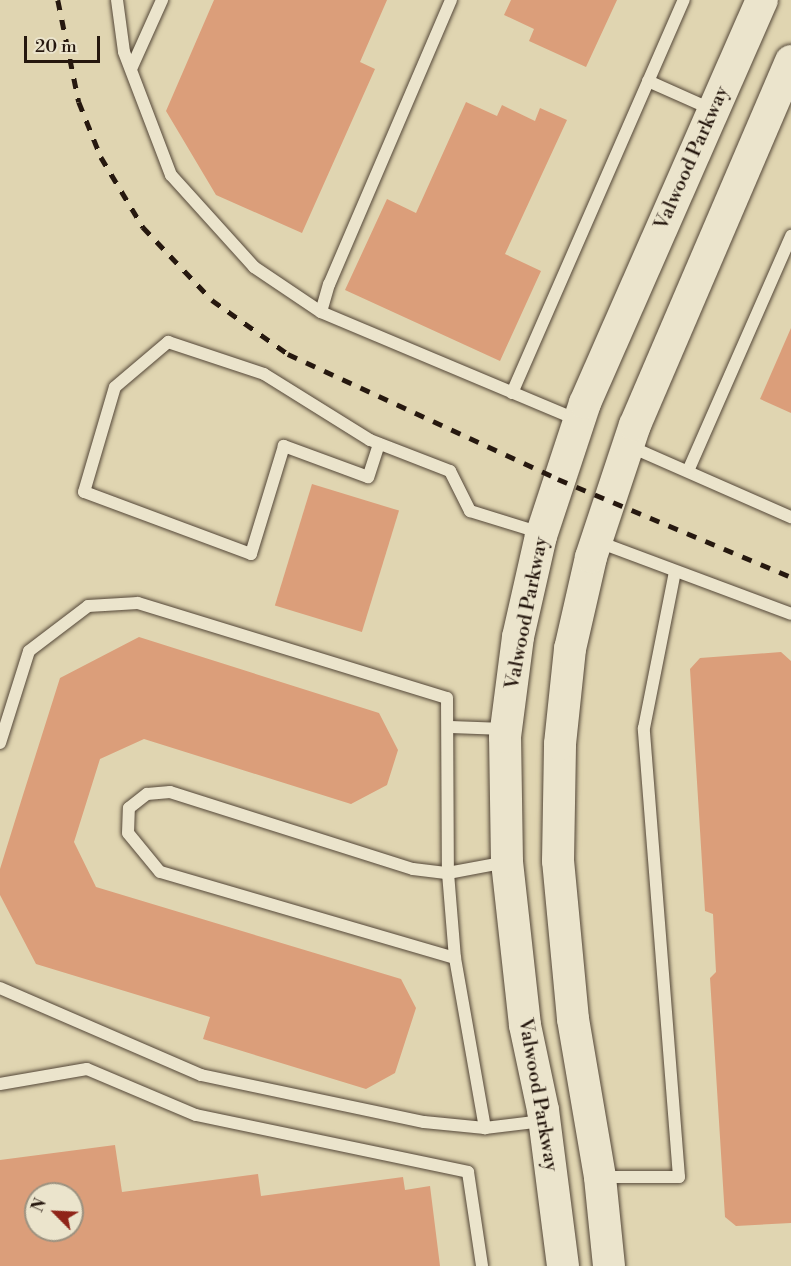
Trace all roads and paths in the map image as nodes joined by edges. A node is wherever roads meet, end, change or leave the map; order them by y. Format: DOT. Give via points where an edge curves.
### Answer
graph roads {
  1 [pos="117,0"];
  2 [pos="162,0"];
  3 [pos="451,0"];
  4 [pos="684,0"];
  5 [pos="762,0"];
  6 [pos="791,60"];
  7 [pos="131,69"];
  8 [pos="648,81"];
  9 [pos="713,110"];
  10 [pos="791,236"];
  11 [pos="321,312"];
  12 [pos="512,393"];
  13 [pos="579,421"];
  14 [pos="379,444"];
  15 [pos="628,445"];
  16 [pos="688,471"];
  17 [pos="791,517"];
  18 [pos="542,533"];
  19 [pos="596,541"];
  20 [pos="675,571"];
  21 [pos="791,614"];
  22 [pos="450,727"];
  23 [pos="506,729"];
  24 [pos="0,743"];
  25 [pos="558,861"];
  26 [pos="507,862"];
  27 [pos="448,873"];
  28 [pos="455,958"];
  29 [pos="0,988"];
  30 [pos="0,1084"];
  31 [pos="545,1120"];
  32 [pos="486,1128"];
  33 [pos="600,1177"];
  34 [pos="482,1266"];
  35 [pos="563,1266"];
  36 [pos="609,1266"];
  1 -- 7 [label="lane"];
  2 -- 7 [label="lane"];
  3 -- 11 [label="lane" via="329,284"];
  4 -- 8 [label="lane"];
  5 -- 9 [label="main road, Valwood Parkway"];
  6 -- 15 [label="main road"];
  7 -- 11 [label="lane" via="171,175 254,267"];
  8 -- 9 [label="lane"];
  8 -- 12 [label="lane"];
  9 -- 13 [label="main road, Valwood Parkway"];
  10 -- 16 [label="lane"];
  11 -- 12 [label="lane"];
  12 -- 13 [label="lane"];
  13 -- 18 [label="main road, Valwood Parkway"];
  14 -- 14 [label="lane" via="264,374 168,342 115,387 84,492 251,554 284,446 368,477"];
  14 -- 18 [label="lane" via="450,471 470,511"];
  15 -- 16 [label="lane"];
  15 -- 19 [label="main road"];
  16 -- 17 [label="lane"];
  18 -- 23 [label="main road, Valwood Parkway" via="518,637"];
  19 -- 20 [label="lane"];
  19 -- 25 [label="main road" via="570,649 560,744"];
  20 -- 21 [label="lane"];
  20 -- 33 [label="lane" via="644,728 679,1177"];
  22 -- 23 [label="lane"];
  22 -- 24 [label="lane" via="447,698 138,603 88,606 29,651"];
  22 -- 27 [label="lane"];
  23 -- 26 [label="main road, Valwood Parkway"];
  25 -- 26 [label="main road"];
  25 -- 33 [label="main road" via="573,1019"];
  26 -- 27 [label="lane"];
  26 -- 31 [label="main road, Valwood Parkway" via="525,1025"];
  27 -- 28 [label="lane"];
  27 -- 28 [label="lane" via="412,868 170,792 147,794 129,808 128,834 160,872"];
  28 -- 32 [label="lane"];
  29 -- 32 [label="lane" via="201,1075 424,1122"];
  30 -- 34 [label="lane" via="87,1069 196,1115 468,1172"];
  31 -- 32 [label="lane"];
  31 -- 35 [label="main road, Valwood Parkway"];
  33 -- 36 [label="main road"];
}
